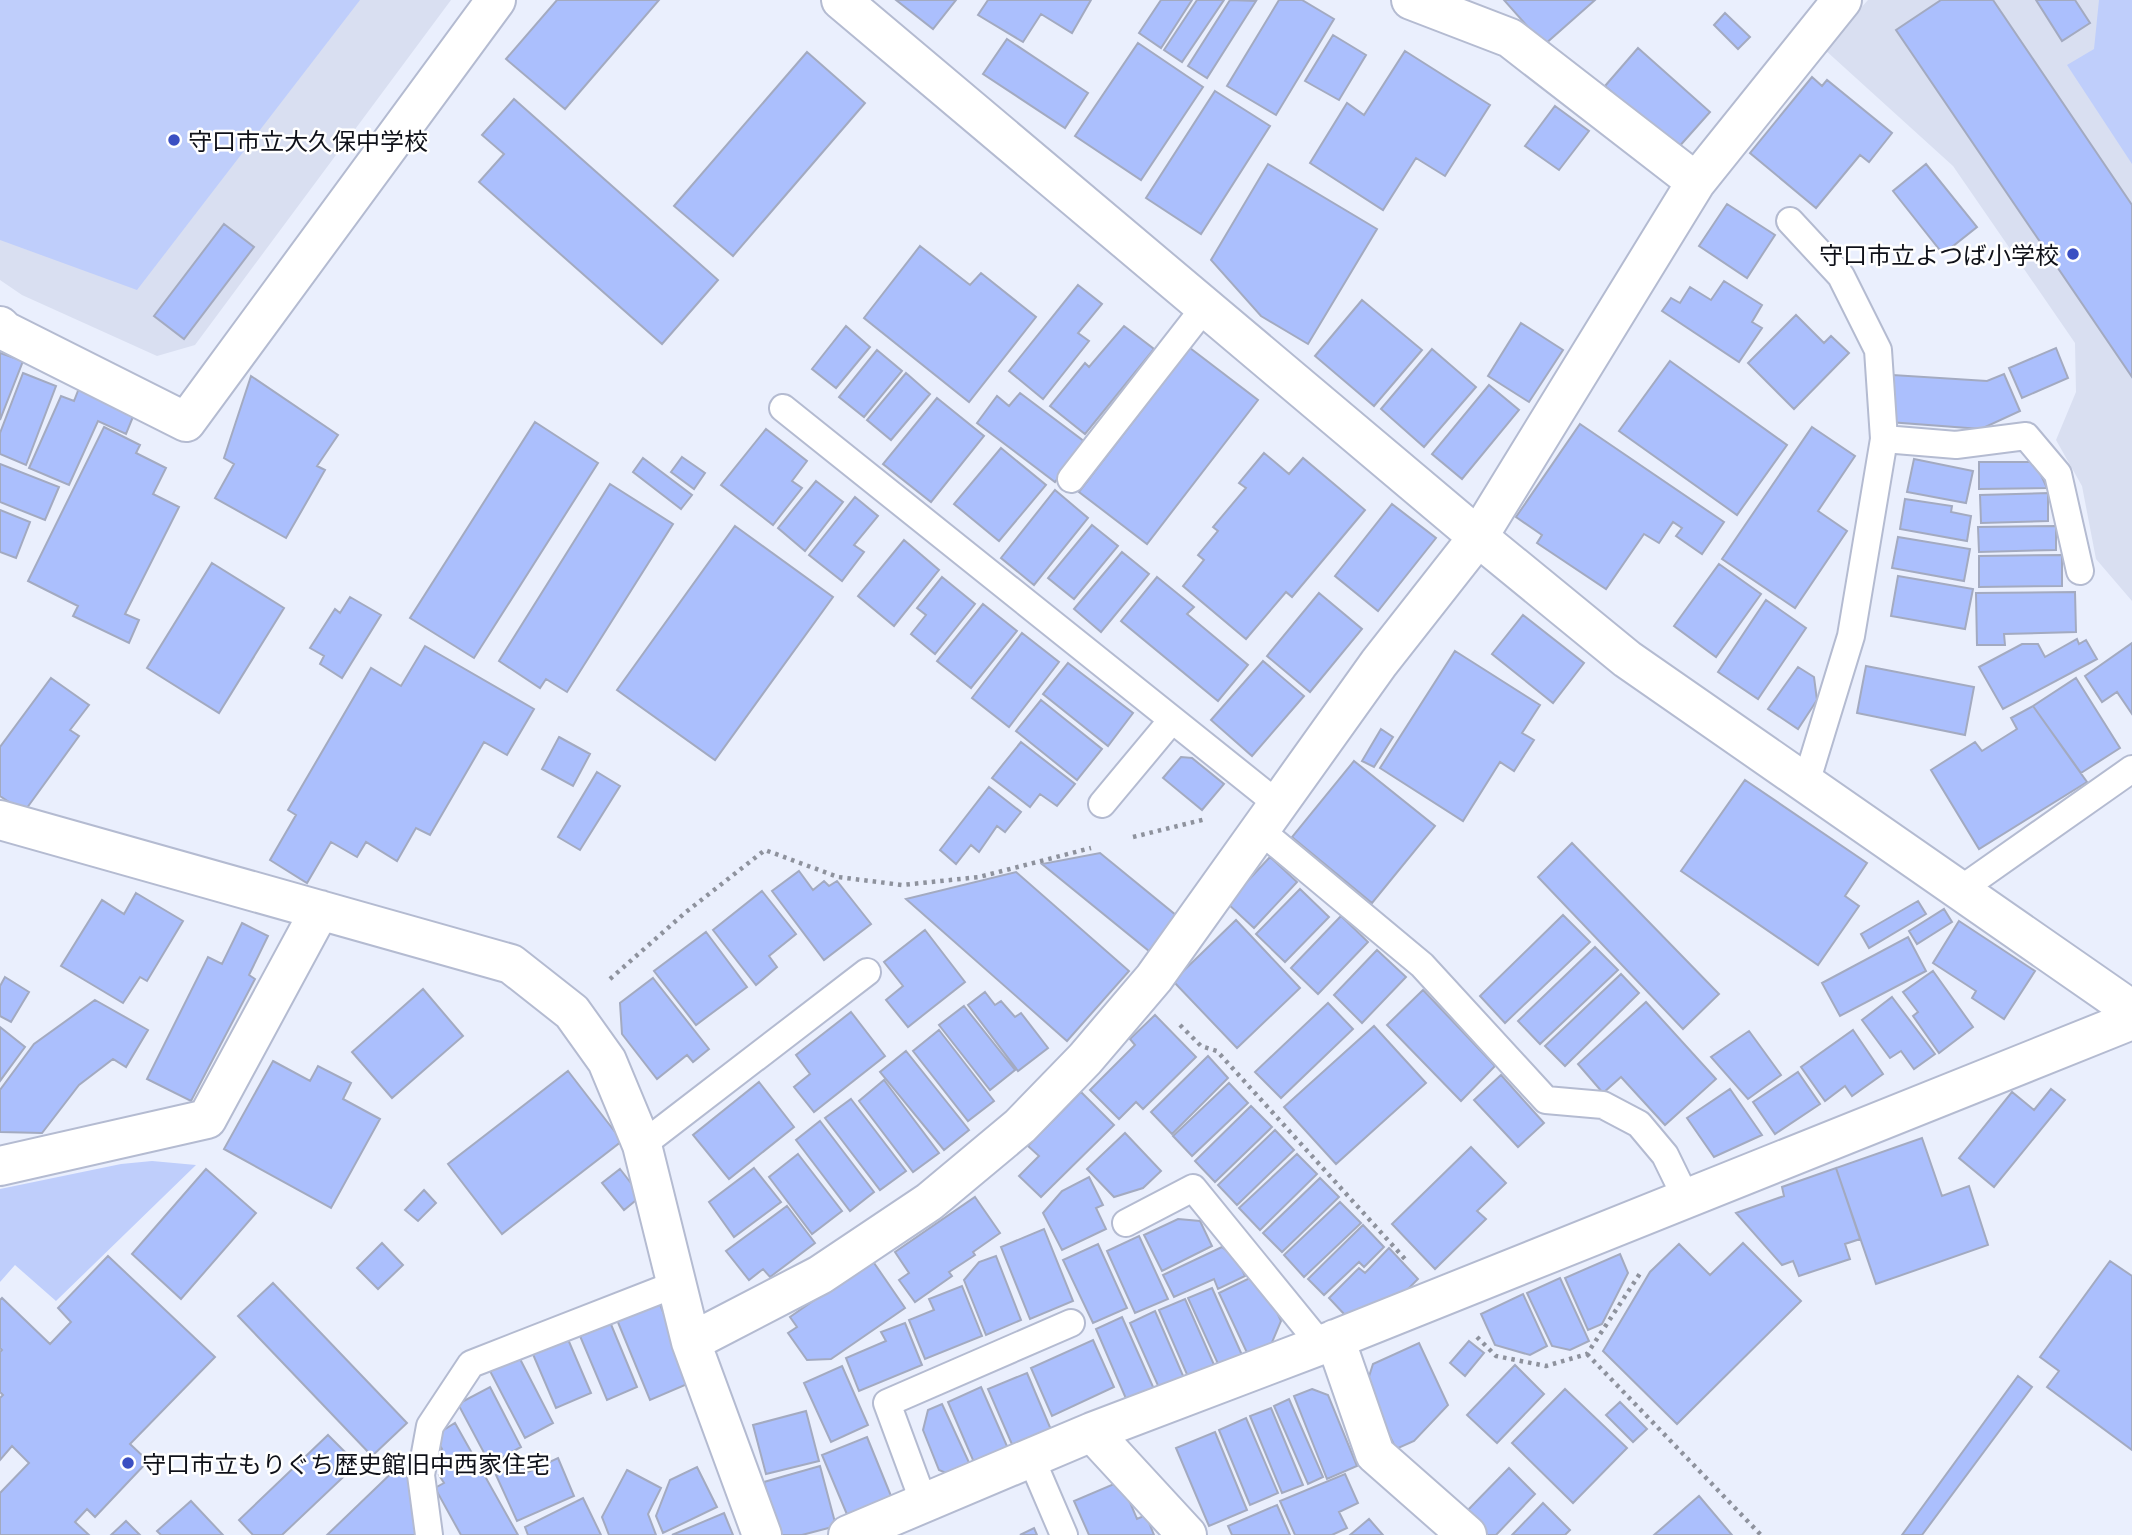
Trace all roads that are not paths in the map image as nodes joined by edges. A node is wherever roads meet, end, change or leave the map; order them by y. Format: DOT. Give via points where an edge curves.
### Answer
graph roads {
  1 [pos="496,0"];
  2 [pos="841,0"];
  3 [pos="1411,0"];
  4 [pos="1842,0"];
  5 [pos="1696,182"];
  6 [pos="1790,221"];
  7 [pos="1205,307"];
  8 [pos="0,326"];
  9 [pos="783,408"];
  10 [pos="1884,439"];
  11 [pos="1071,479"];
  12 [pos="1478,537"];
  13 [pos="2080,571"];
  14 [pos="1172,720"];
  15 [pos="2132,769"];
  16 [pos="1805,783"];
  17 [pos="1102,804"];
  18 [pos="1269,818"];
  19 [pos="0,820"];
  20 [pos="1960,890"];
  21 [pos="320,910"];
  22 [pos="867,972"];
  23 [pos="2132,1010"];
  24 [pos="2132,1020"];
  25 [pos="642,1146"];
  26 [pos="0,1166"];
  27 [pos="1673,1204"];
  28 [pos="1126,1223"];
  29 [pos="676,1284"];
  30 [pos="1071,1323"];
  31 [pos="691,1342"];
  32 [pos="1328,1342"];
  33 [pos="1092,1432"];
  34 [pos="1031,1458"];
  35 [pos="924,1503"];
  36 [pos="858,1533"];
  37 [pos="429,1535"];
  38 [pos="762,1535"];
  39 [pos="1064,1535"];
  40 [pos="1187,1535"];
  41 [pos="1467,1535"];
  1 -- 8 [label="street" via="186,422"];
  2 -- 7 [label="street"];
  3 -- 5 [label="street" via="1510,38"];
  4 -- 5 [label="street"];
  5 -- 12 [label="street"];
  6 -- 10 [label="lane" via="1841,276 1878,350"];
  7 -- 11 [label="lane"];
  7 -- 12 [label="street"];
  9 -- 14 [label="lane"];
  10 -- 13 [label="lane" via="1956,445 2026,436 2058,474"];
  10 -- 16 [label="lane" via="1851,636"];
  12 -- 16 [label="street" via="1627,659"];
  12 -- 18 [label="street" via="1379,663"];
  14 -- 17 [label="lane"];
  14 -- 18 [label="lane"];
  15 -- 20 [label="lane"];
  16 -- 20 [label="street"];
  18 -- 27 [label="lane" via="1422,965 1546,1100 1603,1105 1639,1124 1665,1155"];
  18 -- 31 [label="street" via="1144,990 1086,1059 1020,1126 929,1202 820,1275"];
  19 -- 21 [label="street"];
  20 -- 23 [label="street"];
  21 -- 25 [label="street" via="512,964 572,1012 607,1061"];
  21 -- 26 [label="street" via="207,1119"];
  22 -- 25 [label="lane"];
  24 -- 27 [label="street"];
  25 -- 29 [label="street"];
  27 -- 32 [label="street"];
  28 -- 32 [label="lane" via="1193,1188"];
  29 -- 31 [label="street"];
  29 -- 37 [label="lane" via="471,1364 430,1426 421,1475"];
  30 -- 35 [label="lane" via="887,1403"];
  31 -- 38 [label="street"];
  32 -- 33 [label="street"];
  32 -- 41 [label="street" via="1375,1454"];
  33 -- 34 [label="street"];
  33 -- 40 [label="street"];
  34 -- 35 [label="street"];
  34 -- 39 [label="lane"];
  35 -- 36 [label="street"];
}
